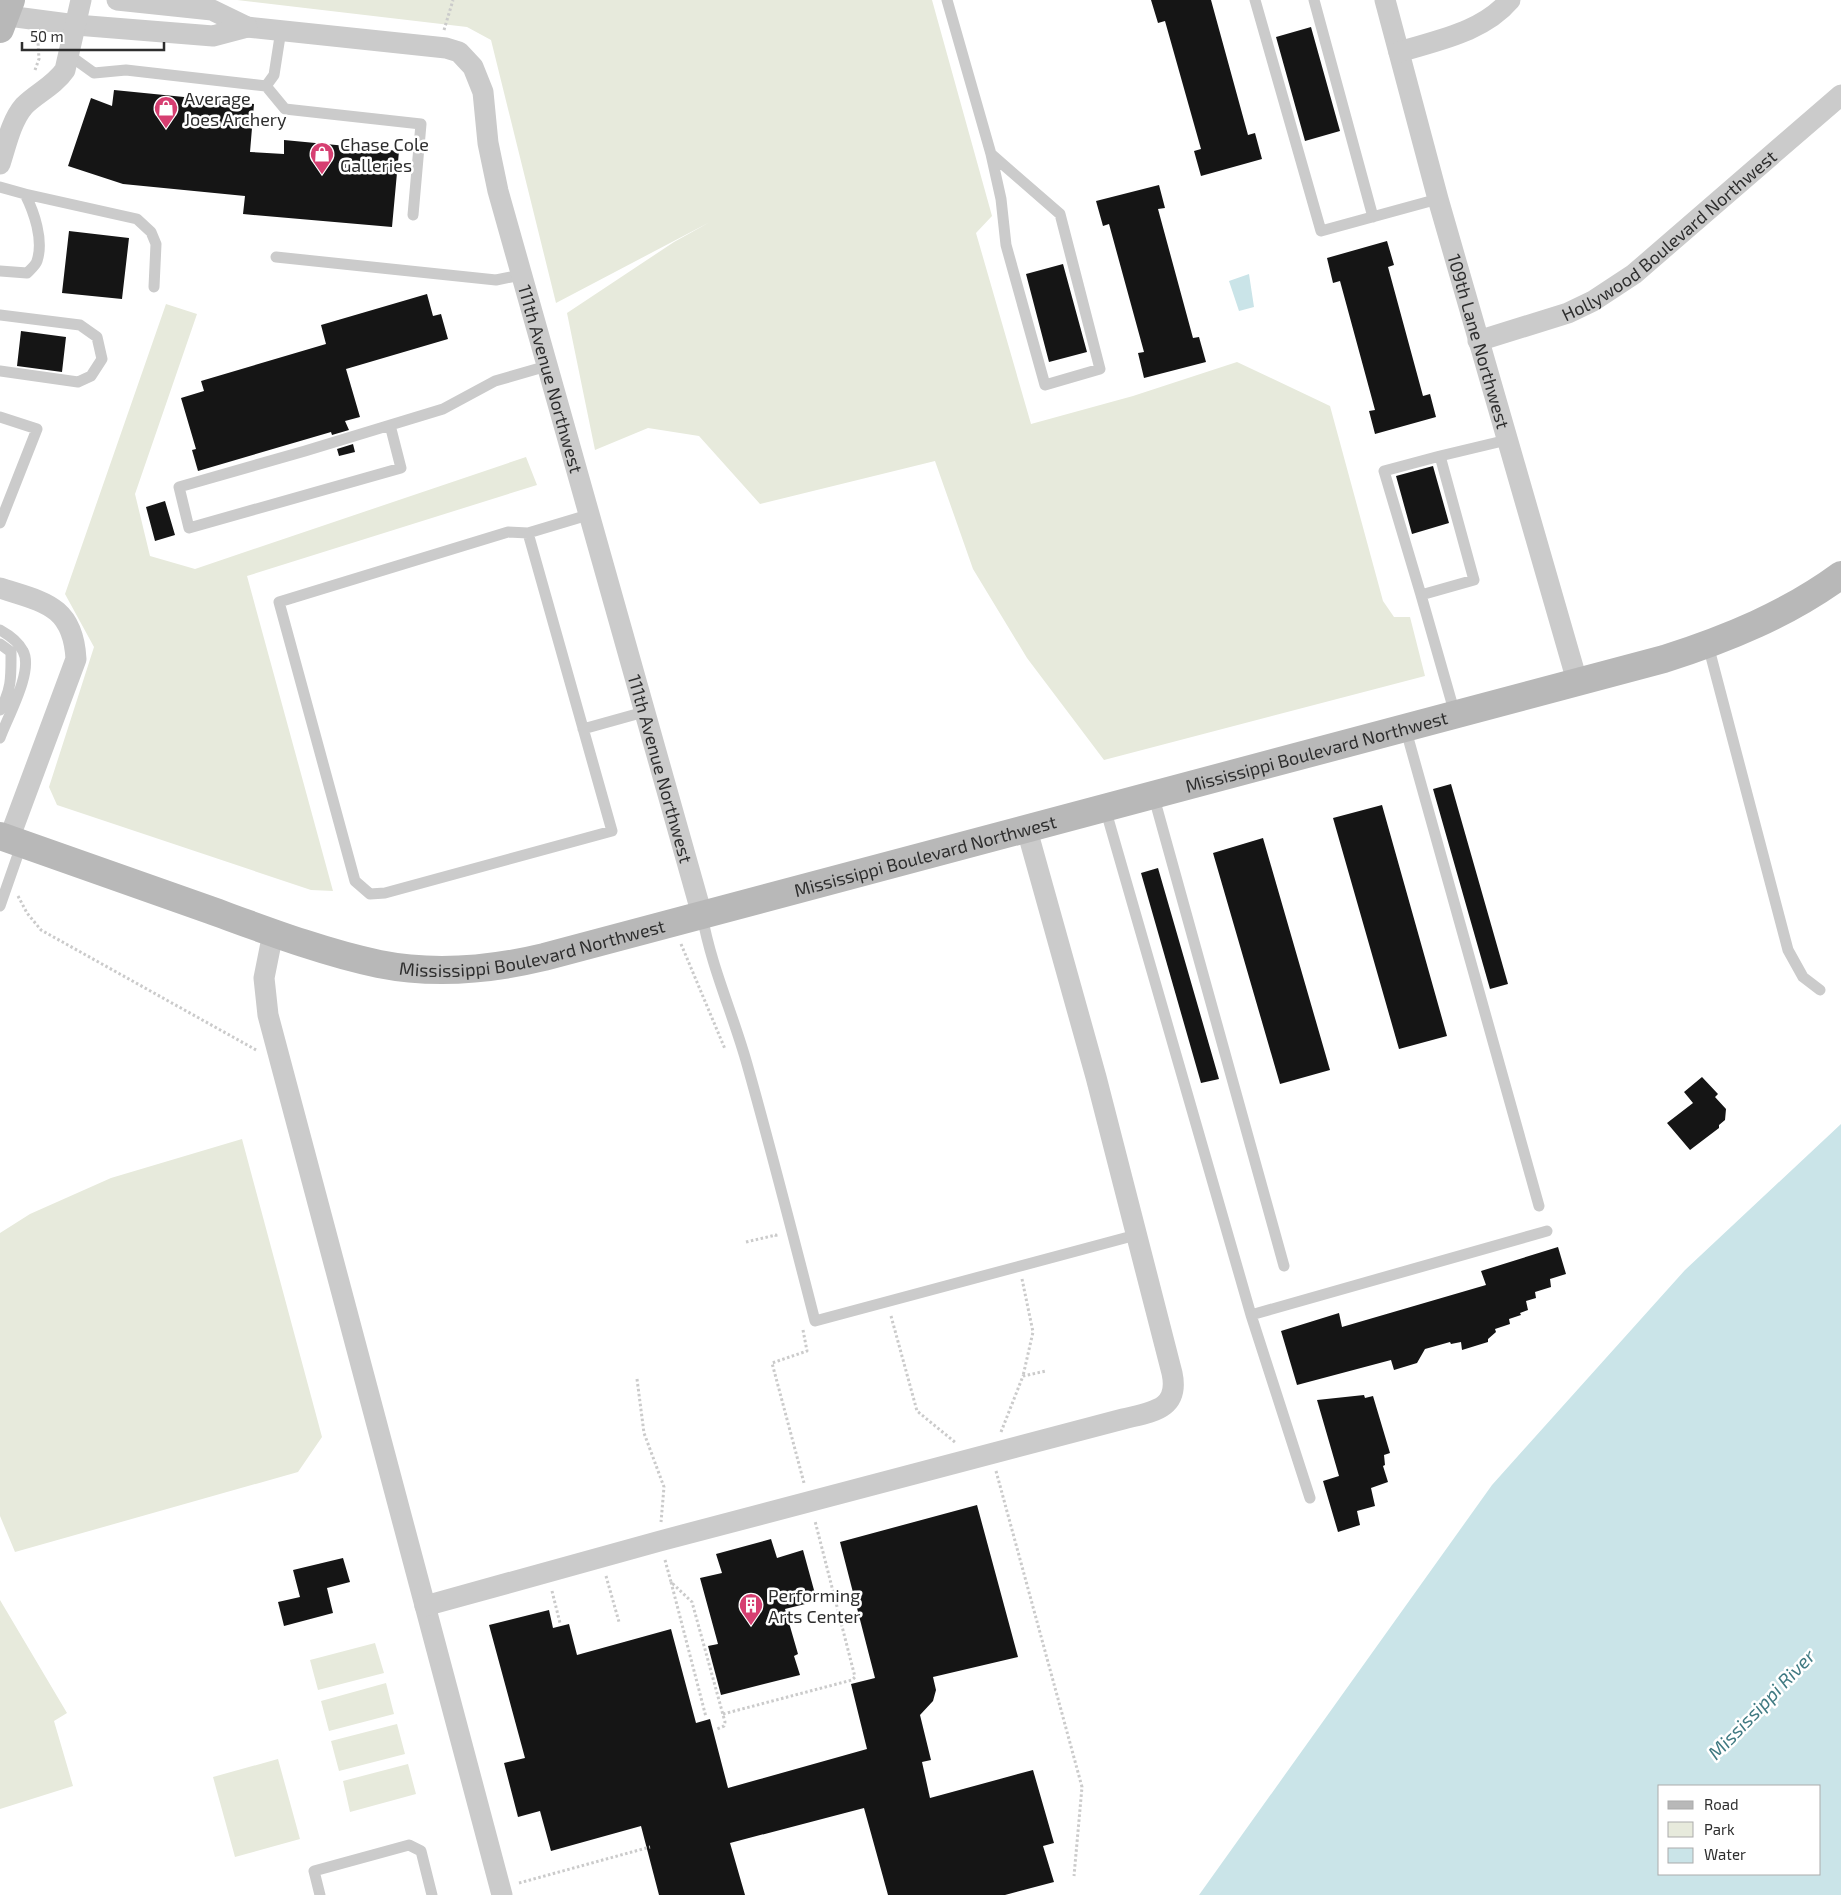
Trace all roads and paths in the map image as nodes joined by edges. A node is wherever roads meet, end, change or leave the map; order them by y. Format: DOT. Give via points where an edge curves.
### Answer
graph roads {
  1 [pos="81,0"];
  2 [pos="117,0"];
  3 [pos="453,0"];
  4 [pos="947,0"];
  5 [pos="1255,0"];
  6 [pos="1314,0"];
  7 [pos="1385,0"];
  8 [pos="1510,0"];
  9 [pos="4,15"];
  10 [pos="76,25"];
  11 [pos="247,27"];
  12 [pos="281,30"];
  13 [pos="438,47"];
  14 [pos="1399,52"];
  15 [pos="69,55"];
  16 [pos="266,86"];
  17 [pos="1841,95"];
  18 [pos="991,154"];
  19 [pos="0,164"];
  20 [pos="0,187"];
  21 [pos="25,194"];
  22 [pos="1438,199"];
  23 [pos="413,215"];
  24 [pos="1373,217"];
  25 [pos="276,258"];
  26 [pos="0,271"];
  27 [pos="521,275"];
  28 [pos="154,287"];
  29 [pos="0,315"];
  30 [pos="1478,341"];
  31 [pos="548,366"];
  32 [pos="0,371"];
  33 [pos="0,417"];
  34 [pos="390,425"];
  35 [pos="1507,440"];
  36 [pos="1440,456"];
  37 [pos="4,499"];
  38 [pos="588,515"];
  39 [pos="0,523"];
  40 [pos="528,533"];
  41 [pos="1841,575"];
  42 [pos="0,588"];
  43 [pos="1422,595"];
  44 [pos="0,630"];
  45 [pos="0,644"];
  46 [pos="1708,645"];
  47 [pos="1577,681"];
  48 [pos="0,710"];
  49 [pos="644,712"];
  50 [pos="1455,714"];
  51 [pos="1406,727"];
  52 [pos="583,729"];
  53 [pos="0,738"];
  54 [pos="1153,794"];
  55 [pos="1104,808"];
  56 [pos="1027,830"];
  57 [pos="10,839"];
  58 [pos="15,892"];
  59 [pos="0,906"];
  60 [pos="702,915"];
  61 [pos="273,933"];
  62 [pos="679,939"];
  63 [pos="1820,990"];
  64 [pos="277,1049"];
  65 [pos="726,1052"];
  66 [pos="1538,1206"];
  67 [pos="774,1226"];
  68 [pos="1547,1231"];
  69 [pos="776,1235"];
  70 [pos="1136,1235"];
  71 [pos="746,1242"];
  72 [pos="779,1245"];
  73 [pos="1018,1266"];
  74 [pos="1284,1266"];
  75 [pos="887,1302"];
  76 [pos="1251,1315"];
  77 [pos="803,1327"];
  78 [pos="1046,1372"];
  79 [pos="1023,1376"];
  80 [pos="636,1379"];
  81 [pos="992,1455"];
  82 [pos="1310,1498"];
  83 [pos="812,1510"];
  84 [pos="661,1548"];
  85 [pos="604,1571"];
  86 [pos="670,1582"];
  87 [pos="551,1586"];
  88 [pos="425,1606"];
  89 [pos="619,1622"];
  90 [pos="560,1623"];
  91 [pos="723,1714"];
  92 [pos="706,1717"];
  93 [pos="717,1728"];
  94 [pos="650,1847"];
  95 [pos="1074,1876"];
  96 [pos="508,1890"];
  97 [pos="320,1895"];
  98 [pos="431,1895"];
  1 -- 10 [label="street"];
  2 -- 11 [label="street, 111th Avenue Northwest" via="212,10"];
  3 -- 13 [label="path"];
  4 -- 18 [label="lane"];
  5 -- 24 [label="lane" via="1321,231"];
  6 -- 24 [label="lane"];
  7 -- 14 [label="street, 109th Lane Northwest"];
  8 -- 14 [label="street" via="1490,20"];
  9 -- 10 [label="street, 111th Avenue Northwest"];
  10 -- 11 [label="street, 111th Avenue Northwest" via="213,36"];
  10 -- 15 [label="street"];
  11 -- 12 [label="street, 111th Avenue Northwest"];
  12 -- 13 [label="street, 111th Avenue Northwest"];
  12 -- 16 [label="lane" via="274,75"];
  13 -- 27 [label="street, 111th Avenue Northwest" via="459,52 473,67 482,92 498,191"];
  14 -- 22 [label="street, 109th Lane Northwest"];
  15 -- 16 [label="lane" via="94,73 126,70"];
  15 -- 19 [label="street" via="59,79 23,108"];
  16 -- 23 [label="lane" via="285,109 421,124"];
  17 -- 30 [label="street, Hollywood Boulevard Northwest" via="1634,274 1568,313"];
  18 -- 18 [label="lane" via="1006,244 1045,385 1100,369 1060,214"];
  20 -- 21 [label="lane"];
  21 -- 26 [label="lane" via="32,208 39,243 37,262 27,273"];
  21 -- 28 [label="lane" via="137,219 156,244"];
  22 -- 24 [label="lane"];
  22 -- 30 [label="street, 109th Lane Northwest"];
  25 -- 27 [label="lane" via="496,280"];
  27 -- 31 [label="street, 111th Avenue Northwest"];
  29 -- 32 [label="lane" via="80,325 97,337 102,359 91,376 78,382"];
  30 -- 35 [label="street, 109th Lane Northwest"];
  31 -- 34 [label="lane" via="495,381 443,409"];
  31 -- 38 [label="street, 111th Avenue Northwest"];
  33 -- 37 [label="lane" via="37,429"];
  34 -- 34 [label="lane" via="179,487 189,528 401,468"];
  35 -- 36 [label="lane"];
  35 -- 47 [label="street, 109th Lane Northwest"];
  36 -- 43 [label="lane" via="1474,580"];
  36 -- 43 [label="lane" via="1384,471"];
  37 -- 39 [label="lane"];
  38 -- 40 [label="lane"];
  38 -- 49 [label="street, 111th Avenue Northwest"];
  40 -- 52 [label="lane"];
  40 -- 52 [label="lane" via="508,532 279,602 355,881 370,894 385,893 612,831"];
  41 -- 46 [label="street, Mississippi Boulevard Northwest" via="1773,616"];
  42 -- 57 [label="street" via="51,606 71,630 76,652"];
  43 -- 50 [label="lane"];
  44 -- 53 [label="lane" via="24,652 26,667"];
  45 -- 48 [label="lane" via="11,652 11,677 8,696"];
  46 -- 47 [label="street, Mississippi Boulevard Northwest"];
  46 -- 63 [label="lane" via="1788,950 1803,977"];
  47 -- 50 [label="street, Mississippi Boulevard Northwest"];
  49 -- 52 [label="lane"];
  49 -- 60 [label="street, 111th Avenue Northwest"];
  50 -- 51 [label="street, Mississippi Boulevard Northwest"];
  51 -- 54 [label="street, Mississippi Boulevard Northwest"];
  51 -- 66 [label="lane"];
  54 -- 55 [label="street, Mississippi Boulevard Northwest"];
  54 -- 74 [label="lane"];
  55 -- 56 [label="street, Mississippi Boulevard Northwest"];
  55 -- 76 [label="lane"];
  56 -- 60 [label="street, Mississippi Boulevard Northwest"];
  56 -- 70 [label="street" via="1096,1076"];
  57 -- 59 [label="lane"];
  57 -- 61 [label="street, Mississippi Boulevard Northwest"];
  58 -- 64 [label="path" via="41,930 249,1046 263,1053"];
  60 -- 61 [label="street, Mississippi Boulevard Northwest" via="524,962 454,970 380,964"];
  60 -- 75 [label="lane" via="708,945 758,1104 815,1321"];
  61 -- 64 [label="street" via="264,978 268,1015"];
  62 -- 65 [label="path"];
  64 -- 88 [label="street"];
  67 -- 69 [label="path"];
  68 -- 76 [label="lane"];
  69 -- 71 [label="path"];
  69 -- 72 [label="path"];
  70 -- 73 [label="lane"];
  70 -- 81 [label="street" via="1174,1383 1169,1403 1148,1413"];
  73 -- 75 [label="lane"];
  73 -- 79 [label="path" via="1034,1332"];
  75 -- 81 [label="path" via="917,1411 961,1446"];
  76 -- 82 [label="lane"];
  77 -- 83 [label="path" via="807,1351 772,1362"];
  78 -- 79 [label="path"];
  79 -- 81 [label="path"];
  80 -- 84 [label="path" via="644,1433 664,1487"];
  81 -- 83 [label="street"];
  81 -- 95 [label="path" via="1082,1787"];
  83 -- 84 [label="street"];
  83 -- 91 [label="path" via="855,1677"];
  84 -- 86 [label="path"];
  84 -- 88 [label="street"];
  85 -- 89 [label="path"];
  86 -- 91 [label="path" via="692,1602"];
  86 -- 92 [label="path"];
  87 -- 90 [label="path"];
  88 -- 96 [label="street"];
  91 -- 93 [label="path" via="724,1726"];
  94 -- 96 [label="path"];
  97 -- 98 [label="lane" via="314,1871 409,1845 421,1851"];
}
